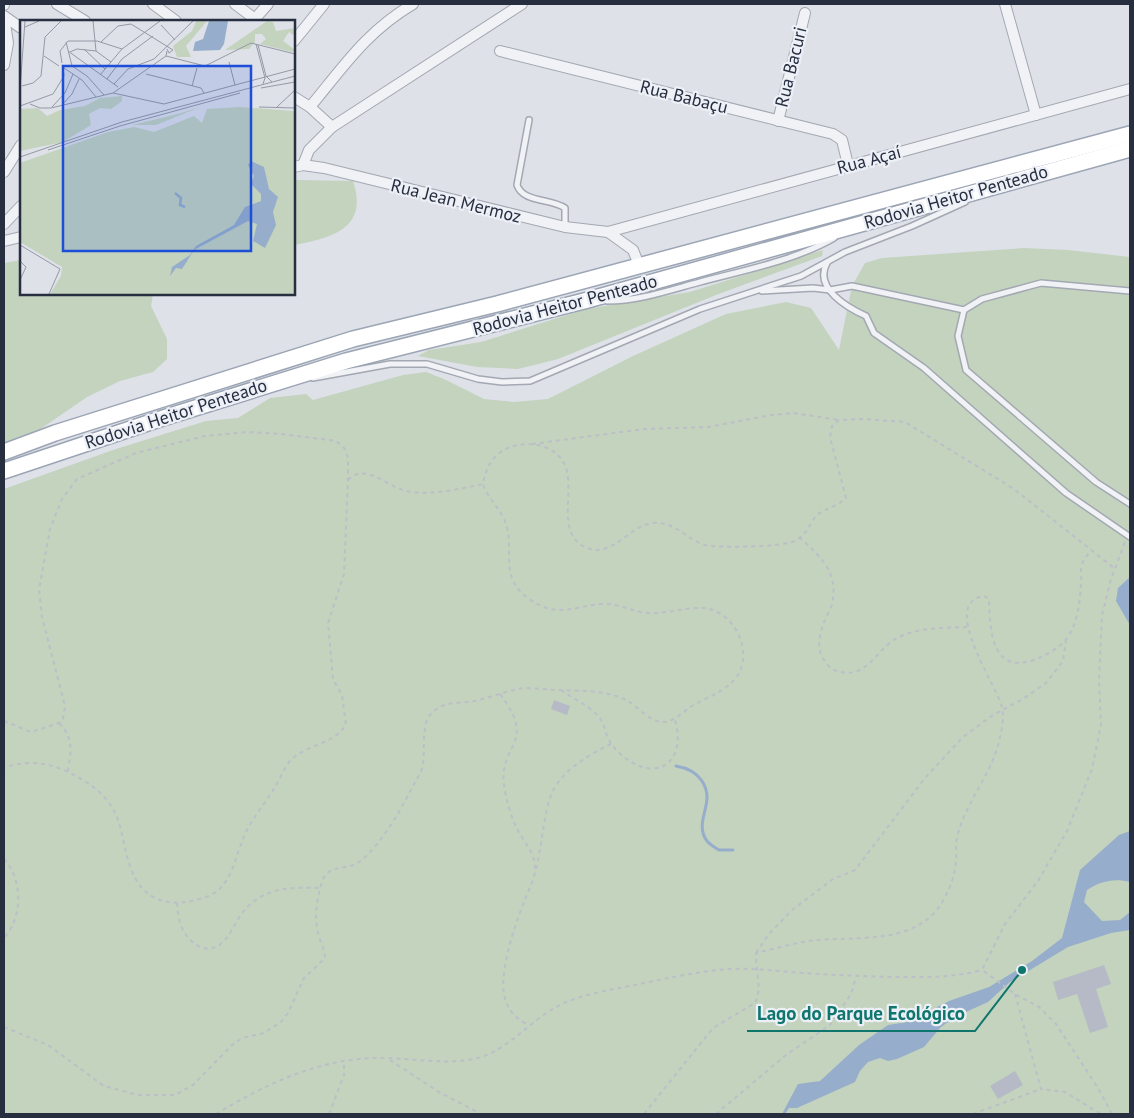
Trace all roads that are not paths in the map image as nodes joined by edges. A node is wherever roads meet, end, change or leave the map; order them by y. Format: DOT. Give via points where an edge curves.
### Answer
graph roads {
  1 [pos="57,4"];
  2 [pos="153,4"];
  3 [pos="235,4"];
  4 [pos="268,4"];
  5 [pos="324,4"];
  6 [pos="413,4"];
  7 [pos="522,4"];
  8 [pos="1006,4"];
  9 [pos="805,13"];
  10 [pos="4,16"];
  11 [pos="83,20"];
  12 [pos="175,20"];
  13 [pos="254,20"];
  14 [pos="20,27"];
  15 [pos="295,40"];
  16 [pos="500,51"];
  17 [pos="4,65"];
  18 [pos="1130,89"];
  19 [pos="295,98"];
  20 [pos="310,108"];
  21 [pos="1036,115"];
  22 [pos="529,120"];
  23 [pos="778,121"];
  24 [pos="332,127"];
  25 [pos="1130,134"];
  26 [pos="20,147"];
  27 [pos="1130,149"];
  28 [pos="848,165"];
  29 [pos="298,166"];
  30 [pos="4,172"];
  31 [pos="1002,184"];
  32 [pos="20,207"];
  33 [pos="4,224"];
  34 [pos="565,227"];
  35 [pos="608,232"];
  36 [pos="20,237"];
  37 [pos="4,241"];
  38 [pos="828,262"];
  39 [pos="639,265"];
  40 [pos="830,290"];
  41 [pos="756,291"];
  42 [pos="1130,291"];
  43 [pos="964,310"];
  44 [pos="251,390"];
  45 [pos="4,452"];
  46 [pos="4,471"];
  47 [pos="1130,504"];
  48 [pos="1129,536"];
  1 -- 11 [label="street"];
  2 -- 12 [label="street"];
  3 -- 13 [label="street"];
  4 -- 13 [label="street"];
  5 -- 15 [label="street"];
  6 -- 20 [label="street" via="391,17 367,38"];
  7 -- 24 [label="street"];
  8 -- 21 [label="street"];
  9 -- 23 [label="street, Rua Bacuri"];
  10 -- 14 [label="street"];
  10 -- 17 [label="street" via="8,43"];
  16 -- 23 [label="street, Rua Babaçu"];
  18 -- 21 [label="street, Rua Açaí"];
  19 -- 20 [label="street"];
  20 -- 24 [label="street"];
  21 -- 28 [label="street, Rua Açaí"];
  22 -- 34 [label="lane" via="518,185 520,192 565,208"];
  23 -- 28 [label="street, Rua Babaçu" via="833,134 842,140"];
  24 -- 29 [label="street"];
  25 -- 39 [label="main road, Rodovia Heitor Penteado"];
  26 -- 30 [label="street"];
  27 -- 31 [label="main road, Rodovia Heitor Penteado"];
  28 -- 35 [label="street, Rua Açaí"];
  29 -- 34 [label="street, Rua Jean Mermoz" via="324,168"];
  31 -- 38 [label="lane"];
  31 -- 44 [label="main road, Rodovia Heitor Penteado" via="584,301 346,361"];
  32 -- 33 [label="street"];
  34 -- 35 [label="street, Rua Jean Mermoz"];
  35 -- 39 [label="street" via="633,250"];
  36 -- 37 [label="street"];
  38 -- 40 [label="lane" via="824,281"];
  38 -- 41 [label="lane" via="801,276"];
  39 -- 45 [label="main road, Rodovia Heitor Penteado" via="352,339"];
  40 -- 41 [label="lane"];
  40 -- 43 [label="lane" via="852,286"];
  40 -- 48 [label="lane" via="847,307 866,316 874,333 924,368 1066,493"];
  41 -- 44 [label="lane" via="700,310 530,381 478,379 427,364 390,364"];
  42 -- 43 [label="lane" via="1041,282 982,299"];
  43 -- 47 [label="lane" via="958,336 966,370 1096,482"];
  44 -- 46 [label="main road, Rodovia Heitor Penteado"];
}
